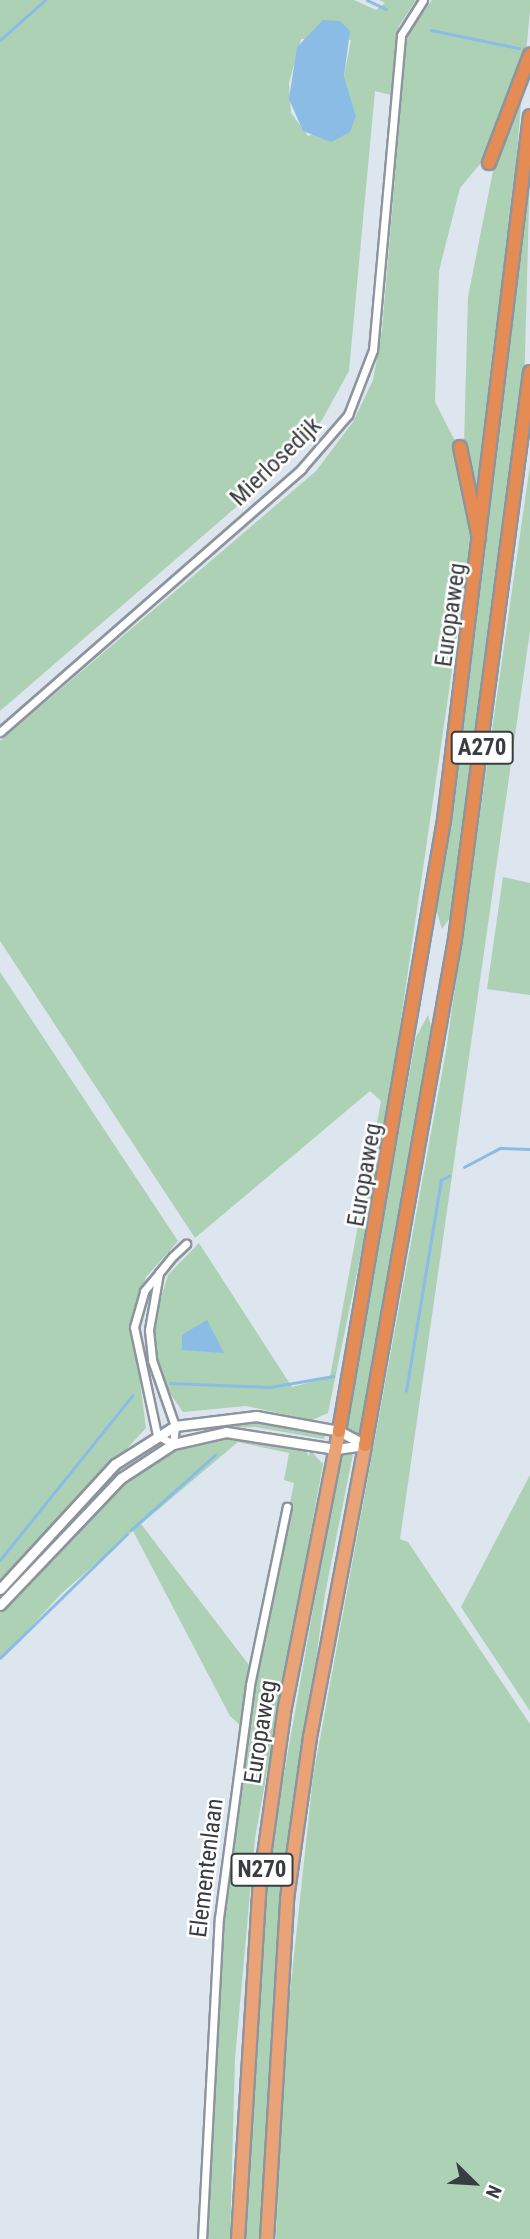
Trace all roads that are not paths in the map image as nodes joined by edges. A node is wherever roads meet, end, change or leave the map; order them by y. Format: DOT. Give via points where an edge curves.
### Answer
graph roads {
  1 [pos="423,0"];
  2 [pos="530,55"];
  3 [pos="530,116"];
  4 [pos="489,163"];
  5 [pos="530,372"];
  6 [pos="460,447"];
  7 [pos="481,549"];
  8 [pos="0,732"];
  9 [pos="186,1244"];
  10 [pos="159,1273"];
  11 [pos="175,1426"];
  12 [pos="339,1431"];
  13 [pos="157,1435"];
  14 [pos="173,1444"];
  15 [pos="365,1445"];
  16 [pos="336,1449"];
  17 [pos="287,1507"];
  18 [pos="0,1589"];
  19 [pos="0,1605"];
  20 [pos="201,2239"];
  21 [pos="237,2239"];
  22 [pos="267,2239"];
  1 -- 8 [label="street, Mierlosedijk" via="401,35 373,351 348,415 302,469"];
  2 -- 4 [label="highway"];
  3 -- 7 [label="highway, Europaweg / A270"];
  5 -- 15 [label="highway, Europaweg / A270" via="455,939"];
  6 -- 7 [label="highway, A270"];
  7 -- 12 [label="highway, Europaweg / A270" via="399,1101"];
  9 -- 10 [label="street"];
  10 -- 11 [label="street" via="149,1330 152,1360"];
  10 -- 13 [label="street" via="144,1291 134,1328"];
  11 -- 12 [label="street" via="256,1416"];
  11 -- 13 [label="street"];
  11 -- 14 [label="street"];
  12 -- 15 [label="street"];
  12 -- 16 [label="highway, Europaweg / N270"];
  13 -- 14 [label="street"];
  13 -- 18 [label="street" via="115,1464"];
  14 -- 16 [label="street" via="244,1433"];
  14 -- 19 [label="street" via="121,1478"];
  15 -- 16 [label="street"];
  15 -- 22 [label="highway, Europaweg / N270" via="310,1737 287,1899"];
  16 -- 21 [label="highway, Europaweg / N270" via="285,1707 261,1871 247,2012"];
  17 -- 20 [label="street, Elementenlaan" via="250,1685 219,1918"];
}
